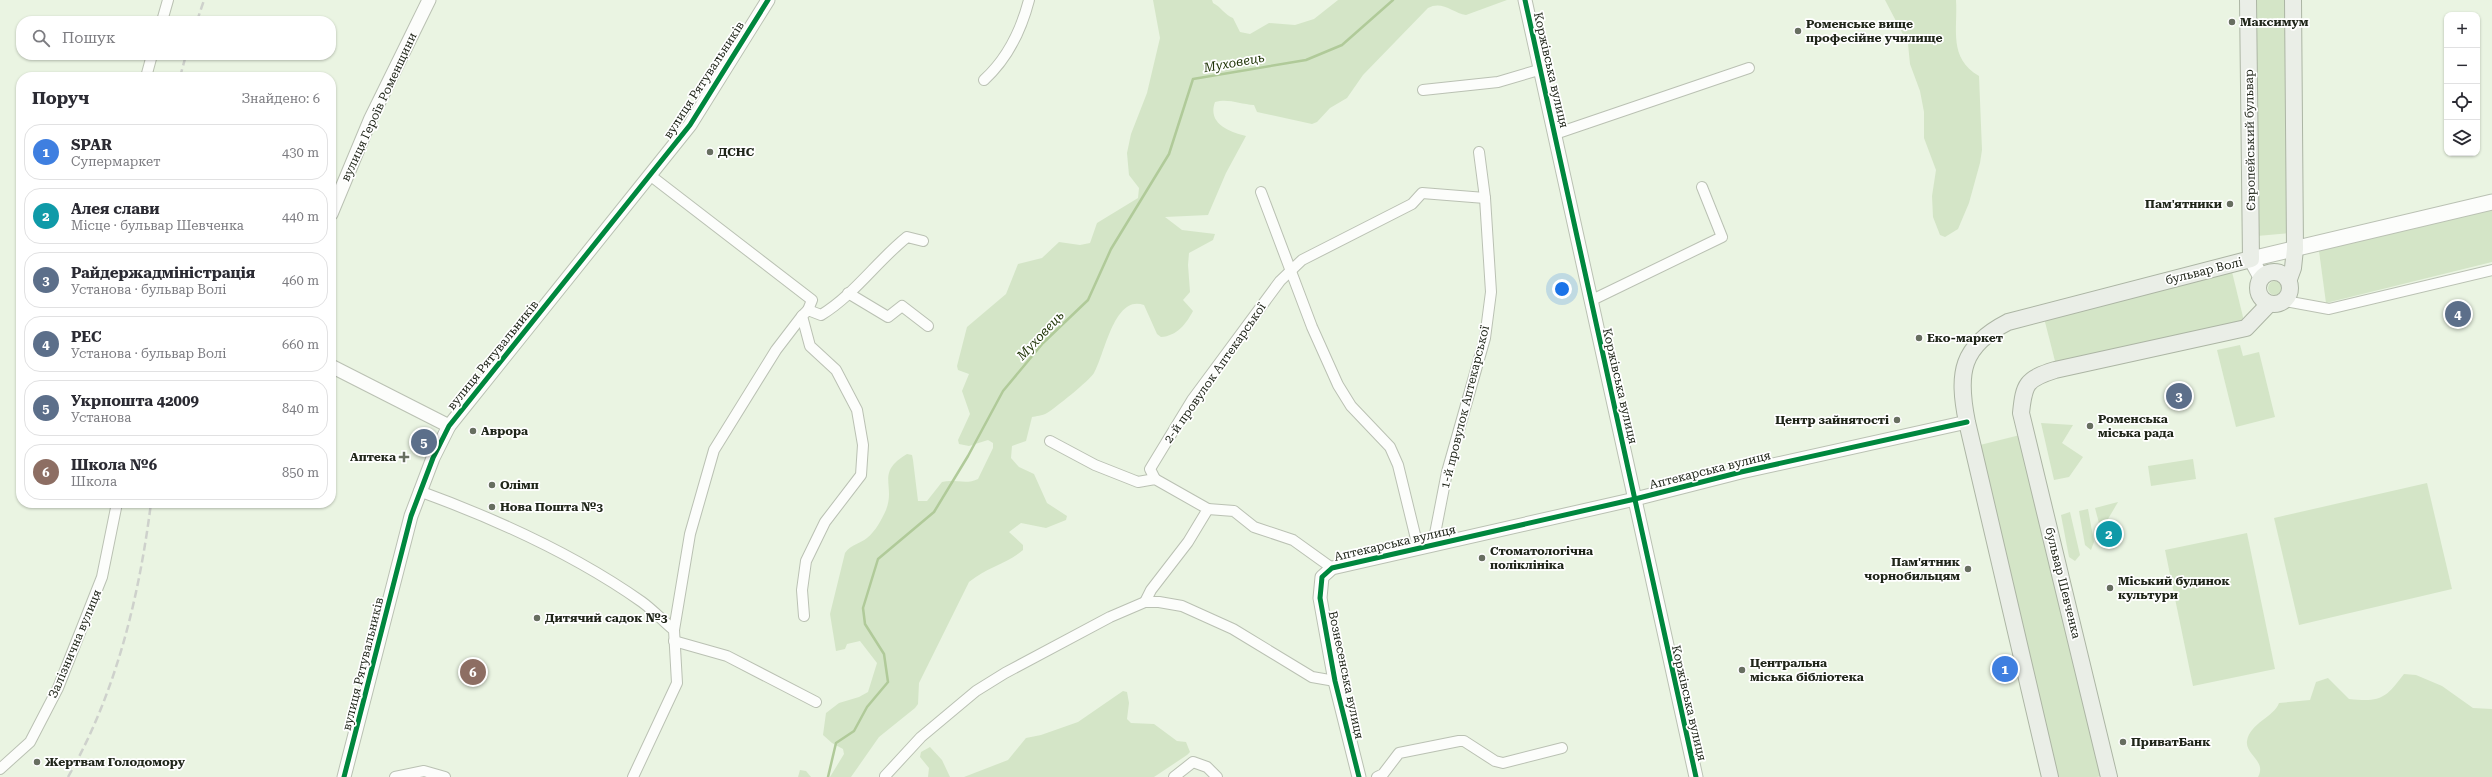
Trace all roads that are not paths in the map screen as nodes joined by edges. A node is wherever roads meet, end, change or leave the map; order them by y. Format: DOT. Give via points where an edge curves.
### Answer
graph roads {
  1 [pos="168,0"];
  2 [pos="429,0"];
  3 [pos="768,0"];
  4 [pos="1029,0"];
  5 [pos="1525,0"];
  6 [pos="2248,0"];
  7 [pos="2292,0"];
  8 [pos="163,16"];
  9 [pos="151,60"];
  10 [pos="1749,68"];
  11 [pos="1542,69"];
  12 [pos="147,72"];
  13 [pos="984,80"];
  14 [pos="1423,90"];
  15 [pos="1555,134"];
  16 [pos="1479,152"];
  17 [pos="651,176"];
  18 [pos="1702,187"];
  19 [pos="1261,192"];
  20 [pos="1485,198"];
  21 [pos="336,202"];
  22 [pos="2492,202"];
  23 [pos="923,241"];
  24 [pos="2295,249"];
  25 [pos="2251,259"];
  26 [pos="2492,270"];
  27 [pos="1290,271"];
  28 [pos="2261,277"];
  29 [pos="2289,279"];
  30 [pos="848,293"];
  31 [pos="1590,301"];
  32 [pos="2277,302"];
  33 [pos="805,313"];
  34 [pos="928,326"];
  35 [pos="336,369"];
  36 [pos="1967,422"];
  37 [pos="449,426"];
  38 [pos="1050,441"];
  39 [pos="1155,479"];
  40 [pos="419,491"];
  41 [pos="1635,499"];
  42 [pos="116,508"];
  43 [pos="1208,509"];
  44 [pos="1433,544"];
  45 [pos="1418,547"];
  46 [pos="1332,568"];
  47 [pos="1322,577"];
  48 [pos="1144,602"];
  49 [pos="804,616"];
  50 [pos="674,630"];
  51 [pos="674,640"];
  52 [pos="1336,681"];
  53 [pos="816,702"];
  54 [pos="1562,748"];
  55 [pos="0,769"];
  56 [pos="885,776"];
  57 [pos="344,777"];
  58 [pos="394,777"];
  59 [pos="444,777"];
  60 [pos="633,777"];
  61 [pos="1174,777"];
  62 [pos="1218,777"];
  63 [pos="1359,777"];
  64 [pos="1377,777"];
  65 [pos="1696,777"];
  66 [pos="2050,777"];
  67 [pos="2109,777"];
  1 -- 8 [label="street"];
  2 -- 21 [label="street, вулиця Героїв Роменщини" via="372,118"];
  3 -- 17 [label="street, вулиця Рятувальників" via="690,125"];
  4 -- 13 [label="street" via="1021,29 997,68"];
  5 -- 11 [label="street, Коржівська вулиця"];
  6 -- 25 [label="main road, Європейський бульвар"];
  7 -- 24 [label="main road"];
  9 -- 12 [label="street"];
  10 -- 15 [label="street"];
  11 -- 14 [label="street" via="1498,82"];
  11 -- 15 [label="street, Коржівська вулиця"];
  15 -- 31 [label="street, Коржівська вулиця"];
  16 -- 20 [label="street, 1-й провулок Аптекарської"];
  17 -- 33 [label="street" via="812,300"];
  17 -- 37 [label="street, вулиця Рятувальників"];
  18 -- 31 [label="street" via="1722,237"];
  19 -- 27 [label="street"];
  20 -- 27 [label="street" via="1422,193 1412,204 1302,260"];
  20 -- 44 [label="street, 1-й провулок Аптекарської" via="1490,292 1485,338 1447,472"];
  22 -- 24 [label="main road, бульвар Волі"];
  23 -- 30 [label="street" via="907,237 890,250"];
  24 -- 25 [label="main road, бульвар Волі"];
  24 -- 29 [label="main road"];
  25 -- 28 [label="main road, Європейський бульвар"];
  25 -- 36 [label="main road, бульвар Волі" via="2008,322 1988,332 1972,349 1964,368 1962,396"];
  26 -- 32 [label="street" via="2329,309"];
  27 -- 39 [label="street, 2-й провулок Аптекарської" via="1256,311 1192,400 1150,469"];
  27 -- 45 [label="street" via="1338,385 1351,406 1390,447 1398,465"];
  28 -- 29 [label="main road" via="2275,271 2283,273"];
  28 -- 32 [label="main road" via="2258,293 2263,299"];
  29 -- 32 [label="main road" via="2290,294"];
  30 -- 33 [label="street" via="836,305 821,314"];
  30 -- 34 [label="street" via="888,317 902,306"];
  31 -- 41 [label="street, Коржівська вулиця"];
  32 -- 67 [label="main road, бульвар Шевченка" via="2246,328 2054,370 2036,376 2024,388 2021,413"];
  33 -- 49 [label="street" via="810,346 836,370 857,410 863,445 861,475 825,522 806,561 802,590"];
  33 -- 50 [label="street" via="776,350 714,450 690,534"];
  35 -- 37 [label="street"];
  36 -- 41 [label="street, Аптекарська вулиця" via="1741,472"];
  36 -- 66 [label="main road"];
  37 -- 40 [label="street, вулиця Рятувальників"];
  38 -- 39 [label="street" via="1138,482"];
  39 -- 43 [label="street"];
  40 -- 50 [label="street" via="477,513 566,556 643,602"];
  40 -- 57 [label="street, вулиця Рятувальників"];
  41 -- 44 [label="street, Аптекарська вулиця"];
  41 -- 65 [label="street, Коржівська вулиця"];
  42 -- 55 [label="street, Залізнична вулиця" via="102,577 58,688 30,742 5,761"];
  43 -- 46 [label="street" via="1234,510 1254,527 1293,540"];
  43 -- 48 [label="street" via="1188,542 1150,590"];
  44 -- 45 [label="street, Аптекарська вулиця"];
  45 -- 46 [label="street, Аптекарська вулиця"];
  46 -- 47 [label="street, Аптекарська вулиця"];
  47 -- 52 [label="street, Вознесенська вулиця" via="1320,598"];
  48 -- 52 [label="street, Вознесенська вулиця" via="1182,606 1233,629 1312,677"];
  48 -- 56 [label="street, Вознесенська вулиця" via="1019,665 976,691 921,737"];
  50 -- 51 [label="street"];
  51 -- 53 [label="street" via="727,656"];
  51 -- 60 [label="street" via="677,683"];
  52 -- 63 [label="street, Вознесенська вулиця"];
  54 -- 64 [label="street" via="1503,763 1495,761 1464,741 1459,741 1399,753 1384,774"];
  58 -- 59 [label="street" via="424,771"];
  61 -- 62 [label="street" via="1193,762 1207,767"];
}
